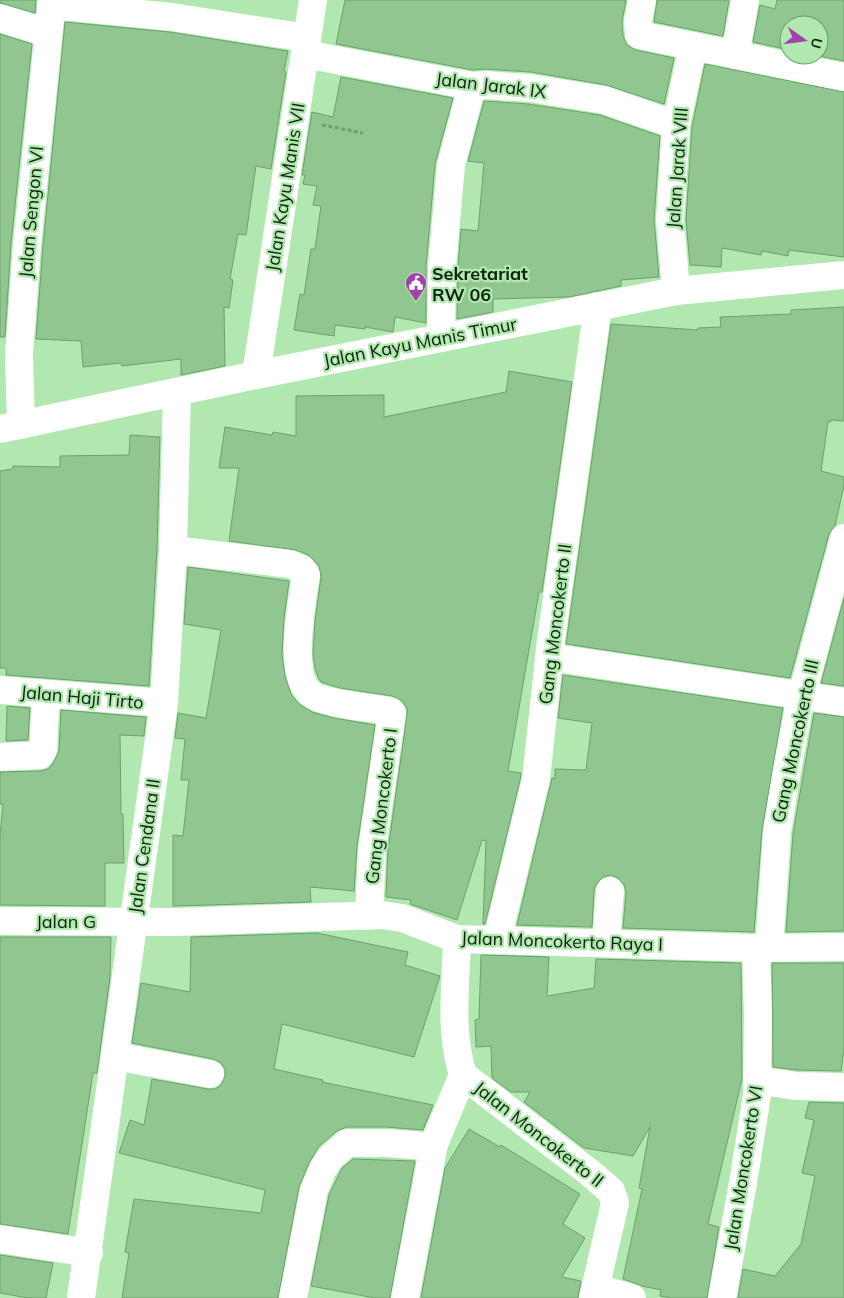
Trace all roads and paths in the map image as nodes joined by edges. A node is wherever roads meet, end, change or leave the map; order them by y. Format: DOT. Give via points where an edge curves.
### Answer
graph roads {
  1 [pos="313,0"];
  2 [pos="642,0"];
  3 [pos="745,0"];
  4 [pos="51,3"];
  5 [pos="0,18"];
  6 [pos="48,33"];
  7 [pos="306,46"];
  8 [pos="693,46"];
  9 [pos="735,55"];
  10 [pos="844,77"];
  11 [pos="472,86"];
  12 [pos="295,119"];
  13 [pos="676,124"];
  14 [pos="363,133"];
  15 [pos="844,275"];
  16 [pos="676,291"];
  17 [pos="598,306"];
  18 [pos="441,338"];
  19 [pos="256,375"];
  20 [pos="177,392"];
  21 [pos="14,418"];
  22 [pos="844,538"];
  23 [pos="173,550"];
  24 [pos="550,657"];
  25 [pos="0,690"];
  26 [pos="46,694"];
  27 [pos="801,696"];
  28 [pos="844,702"];
  29 [pos="164,704"];
  30 [pos="0,757"];
  31 [pos="610,891"];
  32 [pos="369,916"];
  33 [pos="0,921"];
  34 [pos="133,922"];
  35 [pos="457,939"];
  36 [pos="498,940"];
  37 [pos="606,943"];
  38 [pos="762,948"];
  39 [pos="844,948"];
  40 [pos="115,1056"];
  41 [pos="210,1074"];
  42 [pos="463,1075"];
  43 [pos="757,1080"];
  44 [pos="844,1087"];
  45 [pos="434,1144"];
  46 [pos="0,1239"];
  47 [pos="88,1254"];
  48 [pos="594,1293"];
  49 [pos="81,1298"];
  50 [pos="293,1298"];
  51 [pos="405,1298"];
  52 [pos="632,1298"];
  53 [pos="722,1298"];
  1 -- 7 [label="street, Jalan Kayu Manis VII"];
  2 -- 8 [label="street" via="639,35"];
  3 -- 9 [label="street"];
  4 -- 6 [label="street, Jalan Sengon VI"];
  4 -- 7 [label="street, Jalan Jarak IX" via="172,17"];
  5 -- 6 [label="street"];
  6 -- 21 [label="street, Jalan Sengon VI"];
  7 -- 11 [label="street, Jalan Jarak IX"];
  7 -- 12 [label="street, Jalan Kayu Manis VII"];
  8 -- 9 [label="street"];
  8 -- 13 [label="street, Jalan Jarak VIII"];
  9 -- 10 [label="street"];
  11 -- 13 [label="street, Jalan Jarak IX" via="530,88 604,100"];
  11 -- 18 [label="street" via="451,165 442,267"];
  12 -- 14 [label="path"];
  12 -- 19 [label="street, Jalan Kayu Manis VII"];
  13 -- 16 [label="street, Jalan Jarak VIII" via="670,220"];
  15 -- 16 [label="street, Jalan Kayu Manis Timur"];
  16 -- 17 [label="street, Jalan Kayu Manis Timur"];
  17 -- 18 [label="street, Jalan Kayu Manis Timur"];
  17 -- 24 [label="street, Gang Moncokerto II"];
  18 -- 19 [label="street, Jalan Kayu Manis Timur"];
  19 -- 20 [label="street, Jalan Kayu Manis Timur"];
  20 -- 21 [label="street, Jalan Kayu Manis Timur"];
  20 -- 23 [label="street, Jalan Cendana II"];
  22 -- 27 [label="street, Gang Moncokerto III"];
  23 -- 29 [label="street, Jalan Cendana II"];
  23 -- 32 [label="street, Gang Moncokerto I" via="302,568 306,575 298,628 303,683 312,694 327,700 390,711 392,714 372,849"];
  24 -- 27 [label="street"];
  24 -- 36 [label="street, Gang Moncokerto II" via="536,779"];
  25 -- 26 [label="street, Jalan Haji Tirto"];
  26 -- 29 [label="street, Jalan Haji Tirto"];
  26 -- 30 [label="street" via="40,755"];
  27 -- 28 [label="street"];
  27 -- 38 [label="street, Gang Moncokerto III" via="777,832"];
  29 -- 34 [label="street, Jalan Cendana II"];
  31 -- 37 [label="street"];
  32 -- 34 [label="street, Jalan Moncokerto Raya I"];
  32 -- 35 [label="street, Jalan Moncokerto Raya I" via="402,918"];
  33 -- 34 [label="street, Jalan G"];
  34 -- 40 [label="street, Jalan Cendana II"];
  35 -- 36 [label="street, Jalan Moncokerto Raya I"];
  35 -- 42 [label="street, Jalan Moncokerto II" via="454,1032"];
  36 -- 37 [label="street, Jalan Moncokerto Raya I"];
  37 -- 38 [label="street, Jalan Moncokerto Raya I"];
  38 -- 39 [label="street, Jalan Moncokerto Raya I"];
  38 -- 43 [label="street, Jalan Moncokerto VI"];
  40 -- 41 [label="street"];
  40 -- 47 [label="street, Jalan Cendana II"];
  42 -- 45 [label="street"];
  42 -- 48 [label="street, Jalan Moncokerto II" via="611,1191 615,1203"];
  43 -- 44 [label="street" via="796,1086"];
  43 -- 53 [label="street, Jalan Moncokerto VI" via="748,1154"];
  45 -- 50 [label="street" via="347,1143 330,1158 314,1190"];
  45 -- 51 [label="street"];
  46 -- 47 [label="street"];
  47 -- 49 [label="street, Jalan Cendana II"];
  48 -- 52 [label="street"];
}
